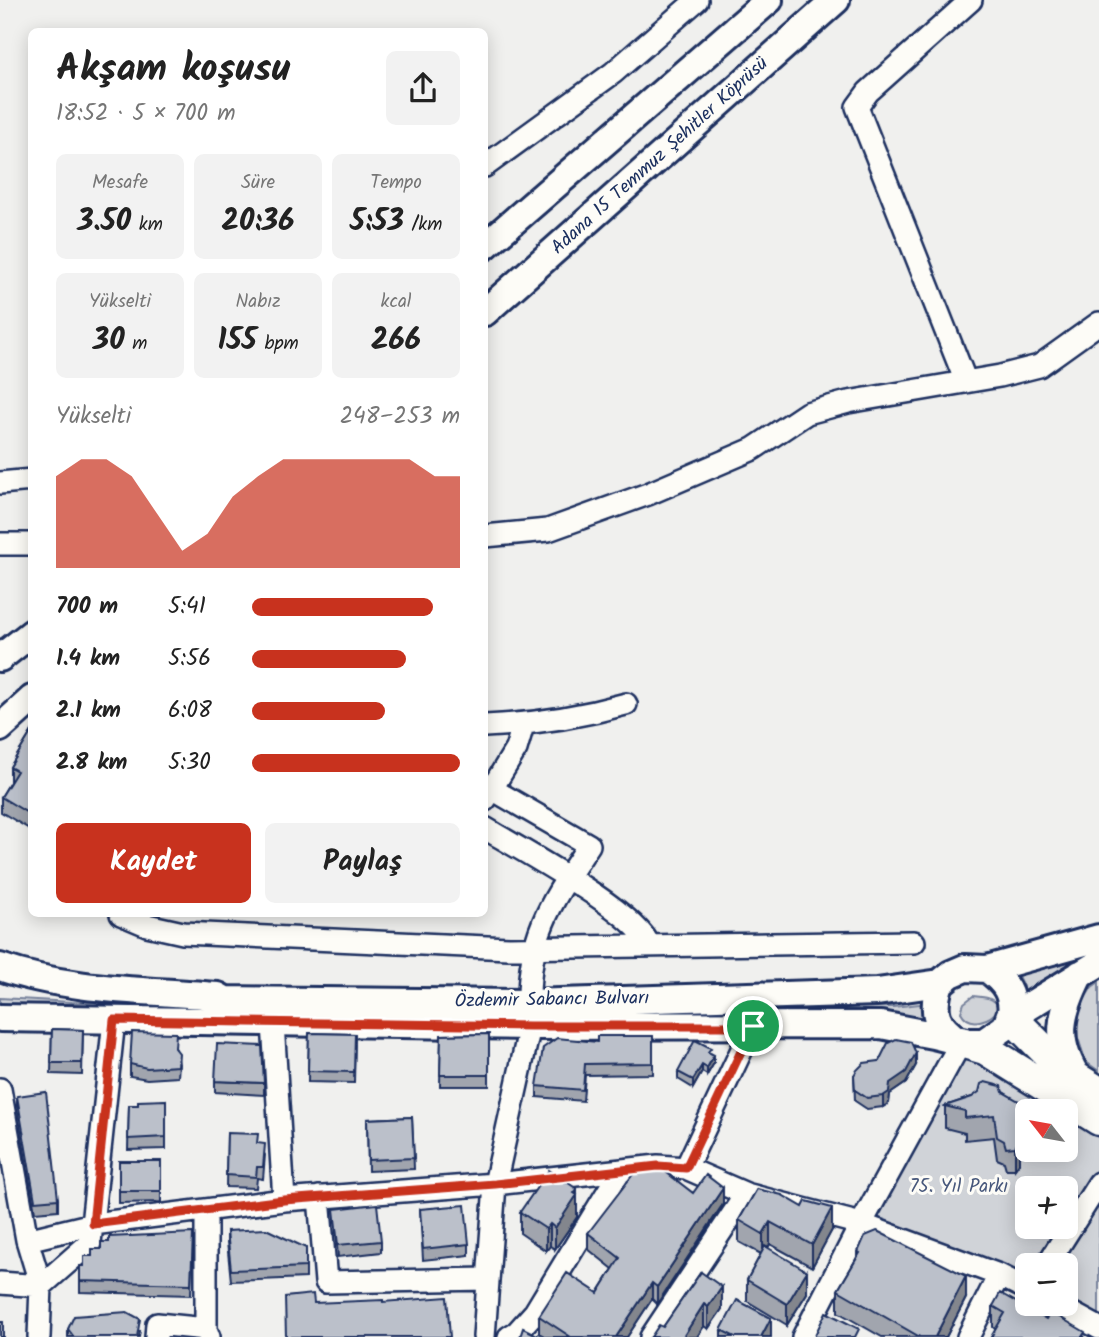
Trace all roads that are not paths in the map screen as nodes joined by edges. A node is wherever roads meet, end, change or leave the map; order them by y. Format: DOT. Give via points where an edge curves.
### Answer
graph roads {
  1 [pos="696,0"];
  2 [pos="769,0"];
  3 [pos="836,0"];
  4 [pos="971,0"];
  5 [pos="488,164"];
  6 [pos="488,243"];
  7 [pos="488,309"];
  8 [pos="1099,323"];
  9 [pos="966,382"];
  10 [pos="28,480"];
  11 [pos="0,483"];
  12 [pos="488,536"];
  13 [pos="0,544"];
  14 [pos="28,544"];
  15 [pos="28,636"];
  16 [pos="0,658"];
  17 [pos="28,703"];
  18 [pos="626,704"];
  19 [pos="523,724"];
  20 [pos="488,726"];
  21 [pos="0,728"];
  22 [pos="488,794"];
  23 [pos="488,830"];
  24 [pos="568,878"];
  25 [pos="128,917"];
  26 [pos="1099,939"];
  27 [pos="914,942"];
  28 [pos="649,945"];
  29 [pos="534,947"];
  30 [pos="0,967"];
  31 [pos="987,969"];
  32 [pos="1089,969"];
  33 [pos="940,983"];
  34 [pos="530,1014"];
  35 [pos="1011,1017"];
  36 [pos="0,1018"];
  37 [pos="114,1020"];
  38 [pos="273,1023"];
  39 [pos="753,1026"];
  40 [pos="961,1042"];
  41 [pos="1089,1086"];
  42 [pos="0,1089"];
  43 [pos="1099,1120"];
  44 [pos="686,1168"];
  45 [pos="621,1170"];
  46 [pos="1099,1183"];
  47 [pos="495,1184"];
  48 [pos="746,1194"];
  49 [pos="318,1197"];
  50 [pos="284,1200"];
  51 [pos="206,1210"];
  52 [pos="93,1224"];
  53 [pos="861,1224"];
  54 [pos="27,1240"];
  55 [pos="1055,1253"];
  56 [pos="999,1275"];
  57 [pos="488,1279"];
  58 [pos="0,1283"];
  59 [pos="1015,1283"];
  60 [pos="41,1286"];
  61 [pos="1077,1316"];
  62 [pos="1099,1328"];
  63 [pos="207,1333"];
  64 [pos="39,1337"];
  65 [pos="156,1337"];
  66 [pos="484,1337"];
  67 [pos="509,1337"];
  68 [pos="651,1337"];
  69 [pos="803,1337"];
  70 [pos="968,1337"];
  1 -- 5 [label="street" via="613,73"];
  2 -- 6 [label="main road"];
  3 -- 7 [label="main road, Adana 15 Temmuz Şehitler Köprüsü"];
  4 -- 9 [label="street" via="857,107"];
  8 -- 9 [label="street" via="1039,366"];
  9 -- 12 [label="street" via="848,402 807,414 753,449 648,494 548,530"];
  10 -- 11 [label="street"];
  13 -- 14 [label="street"];
  15 -- 16 [label="main road"];
  17 -- 21 [label="main road"];
  18 -- 19 [label="street" via="583,716"];
  19 -- 20 [label="street"];
  19 -- 22 [label="street" via="516,749"];
  22 -- 24 [label="street" via="589,845"];
  23 -- 24 [label="street"];
  24 -- 28 [label="street" via="633,922"];
  24 -- 29 [label="street" via="547,912"];
  25 -- 29 [label="street" via="184,933"];
  26 -- 31 [label="main road, Özdemir Sabancı Bulvarı"];
  27 -- 28 [label="street"];
  28 -- 29 [label="street"];
  29 -- 34 [label="street"];
  30 -- 34 [label="main road, Özdemir Sabancı Bulvarı" via="92,986 225,1000"];
  31 -- 33 [label="main road, Özdemir Sabancı Bulvarı" via="965,968"];
  31 -- 35 [label="main road" via="1009,990"];
  32 -- 35 [label="main road, Özdemir Sabancı Bulvarı"];
  32 -- 41 [label="main road" via="1064,1007 1061,1025 1065,1054"];
  33 -- 34 [label="main road, Özdemir Sabancı Bulvarı" via="877,992"];
  33 -- 40 [label="main road" via="935,1010 939,1023"];
  34 -- 38 [label="main road, Özdemir Sabancı Bulvarı"];
  34 -- 39 [label="main road, Özdemir Sabancı Bulvarı"];
  34 -- 47 [label="street"];
  35 -- 40 [label="main road, Özdemir Sabancı Bulvarı" via="984,1042"];
  35 -- 41 [label="highway" via="1064,1070"];
  36 -- 37 [label="main road, Özdemir Sabancı Bulvarı"];
  37 -- 38 [label="main road, Özdemir Sabancı Bulvarı"];
  37 -- 52 [label="street"];
  38 -- 50 [label="street"];
  39 -- 40 [label="main road, Özdemir Sabancı Bulvarı" via="881,1025"];
  39 -- 44 [label="street"];
  40 -- 43 [label="highway" via="985,1049"];
  40 -- 53 [label="street"];
  42 -- 54 [label="street"];
  44 -- 45 [label="street"];
  44 -- 48 [label="street"];
  45 -- 47 [label="street"];
  45 -- 67 [label="street" via="535,1312"];
  46 -- 55 [label="street"];
  47 -- 49 [label="street"];
  47 -- 57 [label="street"];
  48 -- 53 [label="street"];
  48 -- 68 [label="street"];
  49 -- 50 [label="street"];
  49 -- 57 [label="street" via="326,1282"];
  50 -- 51 [label="street"];
  51 -- 52 [label="street"];
  51 -- 63 [label="street"];
  52 -- 54 [label="street"];
  52 -- 60 [label="street" via="90,1243"];
  53 -- 56 [label="street"];
  53 -- 69 [label="street"];
  54 -- 60 [label="street"];
  56 -- 59 [label="street"];
  56 -- 70 [label="street"];
  57 -- 66 [label="street"];
  58 -- 60 [label="street"];
  60 -- 64 [label="street"];
  61 -- 62 [label="street"];
  63 -- 65 [label="street" via="157,1324"];
}
